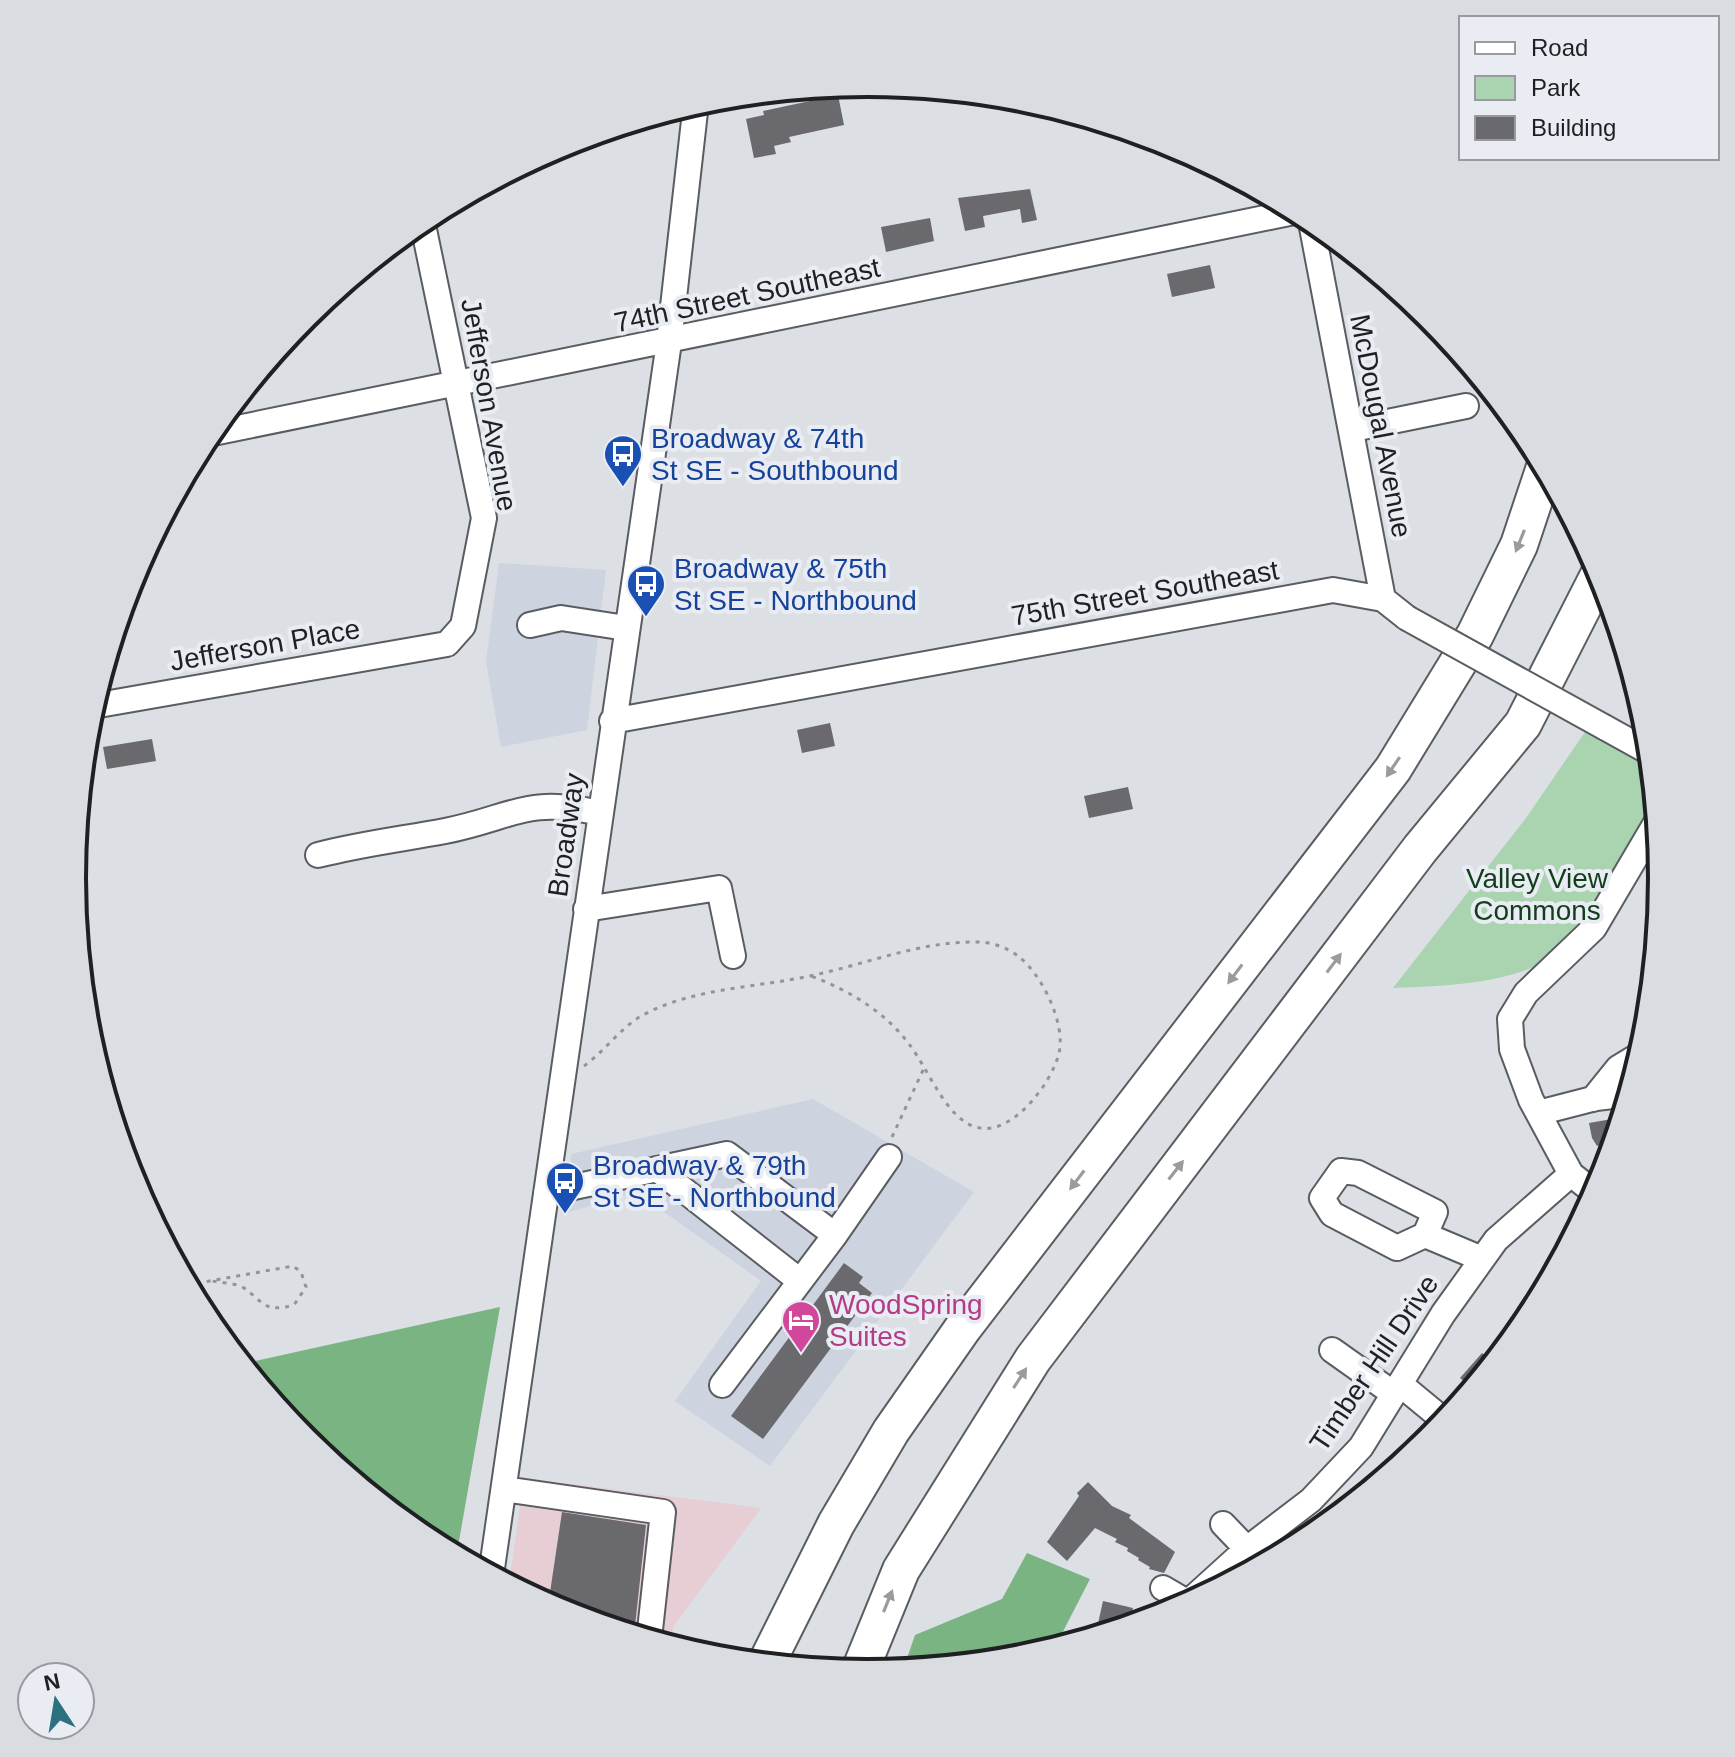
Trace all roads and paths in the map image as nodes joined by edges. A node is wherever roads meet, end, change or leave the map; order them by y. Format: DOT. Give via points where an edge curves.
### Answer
graph roads {
  1 [pos="694,117"];
  2 [pos="1279,215"];
  3 [pos="425,235"];
  4 [pos="1314,238"];
  5 [pos="669,342"];
  6 [pos="456,384"];
  7 [pos="1466,406"];
  8 [pos="1353,429"];
  9 [pos="228,430"];
  10 [pos="1540,482"];
  11 [pos="1593,587"];
  12 [pos="1383,599"];
  13 [pos="530,625"];
  14 [pos="626,628"];
  15 [pos="447,644"];
  16 [pos="106,704"];
  17 [pos="612,721"];
  18 [pos="1637,745"];
  19 [pos="599,813"];
  20 [pos="1647,837"];
  21 [pos="318,855"];
  22 [pos="586,909"];
  23 [pos="733,956"];
  24 [pos="811,976"];
  25 [pos="1626,1063"];
  26 [pos="925,1066"];
  27 [pos="561,1082"];
  28 [pos="1618,1096"];
  29 [pos="1593,1099"];
  30 [pos="1538,1113"];
  31 [pos="889,1157"];
  32 [pos="657,1169"];
  33 [pos="1571,1174"];
  34 [pos="1586,1186"];
  35 [pos="546,1193"];
  36 [pos="835,1235"];
  37 [pos="1425,1235"];
  38 [pos="1482,1259"];
  39 [pos="212,1281"];
  40 [pos="800,1281"];
  41 [pos="200,1283"];
  42 [pos="1332,1350"];
  43 [pos="722,1385"];
  44 [pos="1397,1389"];
  45 [pos="1435,1415"];
  46 [pos="504,1489"];
  47 [pos="1223,1524"];
  48 [pos="1247,1549"];
  49 [pos="493,1563"];
  50 [pos="1215,1578"];
  51 [pos="1163,1588"];
  52 [pos="1175,1597"];
  53 [pos="650,1629"];
  54 [pos="771,1654"];
  55 [pos="864,1660"];
  1 -- 5 [label="street, Broadway"];
  2 -- 5 [label="street, 74th Street Southeast"];
  3 -- 6 [label="street, Jefferson Avenue"];
  4 -- 8 [label="street, McDougal Avenue"];
  5 -- 6 [label="street, 74th Street Southeast"];
  5 -- 14 [label="street, Broadway"];
  6 -- 9 [label="street, 74th Street Southeast"];
  6 -- 15 [label="street, Jefferson Avenue" via="484,518 463,626"];
  7 -- 8 [label="street"];
  8 -- 12 [label="street, McDougal Avenue"];
  10 -- 54 [label="highway, one-way" via="1519,545 1475,635 1393,769 963,1328 891,1431 836,1524"];
  55 -- 11 [label="highway, one-way" via="901,1570 1033,1359 1420,849 1523,724"];
  12 -- 17 [label="street, 75th Street Southeast" via="1333,590"];
  12 -- 18 [label="street, 75th Street Southeast, bridge" via="1407,618"];
  13 -- 14 [label="street" via="561,618"];
  14 -- 17 [label="street, Broadway"];
  15 -- 16 [label="street, Jefferson Place"];
  17 -- 19 [label="street, Broadway"];
  19 -- 21 [label="street" via="561,804 509,810 448,830"];
  19 -- 22 [label="street, Broadway"];
  20 -- 30 [label="street" via="1594,928 1526,993 1510,1019 1512,1049"];
  22 -- 23 [label="street" via="719,888"];
  22 -- 27 [label="street, Broadway"];
  24 -- 26 [label="path" via="866,1003"];
  24 -- 26 [label="path" via="895,953 975,941 1005,947 1022,958 1052,1008 1060,1037 1059,1054 1034,1097 1013,1120 997,1128 977,1128 945,1102"];
  24 -- 27 [label="path" via="747,985 643,1015"];
  25 -- 29 [label="street"];
  26 -- 31 [label="path" via="893,1133"];
  27 -- 35 [label="street, Broadway"];
  28 -- 29 [label="street"];
  29 -- 30 [label="street"];
  30 -- 33 [label="street"];
  31 -- 36 [label="street"];
  32 -- 35 [label="street"];
  32 -- 36 [label="street" via="727,1154"];
  32 -- 40 [label="street"];
  33 -- 34 [label="street"];
  33 -- 38 [label="street, Timber Hill Drive" via="1496,1240"];
  35 -- 46 [label="street, Broadway"];
  36 -- 40 [label="street"];
  37 -- 38 [label="street"];
  38 -- 44 [label="street, Timber Hill Drive"];
  39 -- 39 [label="path" via="241,1286 262,1306 281,1308 294,1305 306,1287 293,1266"];
  39 -- 41 [label="path"];
  40 -- 43 [label="street"];
  42 -- 44 [label="street"];
  44 -- 45 [label="street"];
  44 -- 48 [label="street, Timber Hill Drive" via="1361,1447 1311,1500"];
  46 -- 49 [label="street, Broadway"];
  46 -- 53 [label="street" via="663,1512"];
  47 -- 48 [label="street"];
  48 -- 50 [label="street, Timber Hill Drive"];
  51 -- 52 [label="street"];
}
